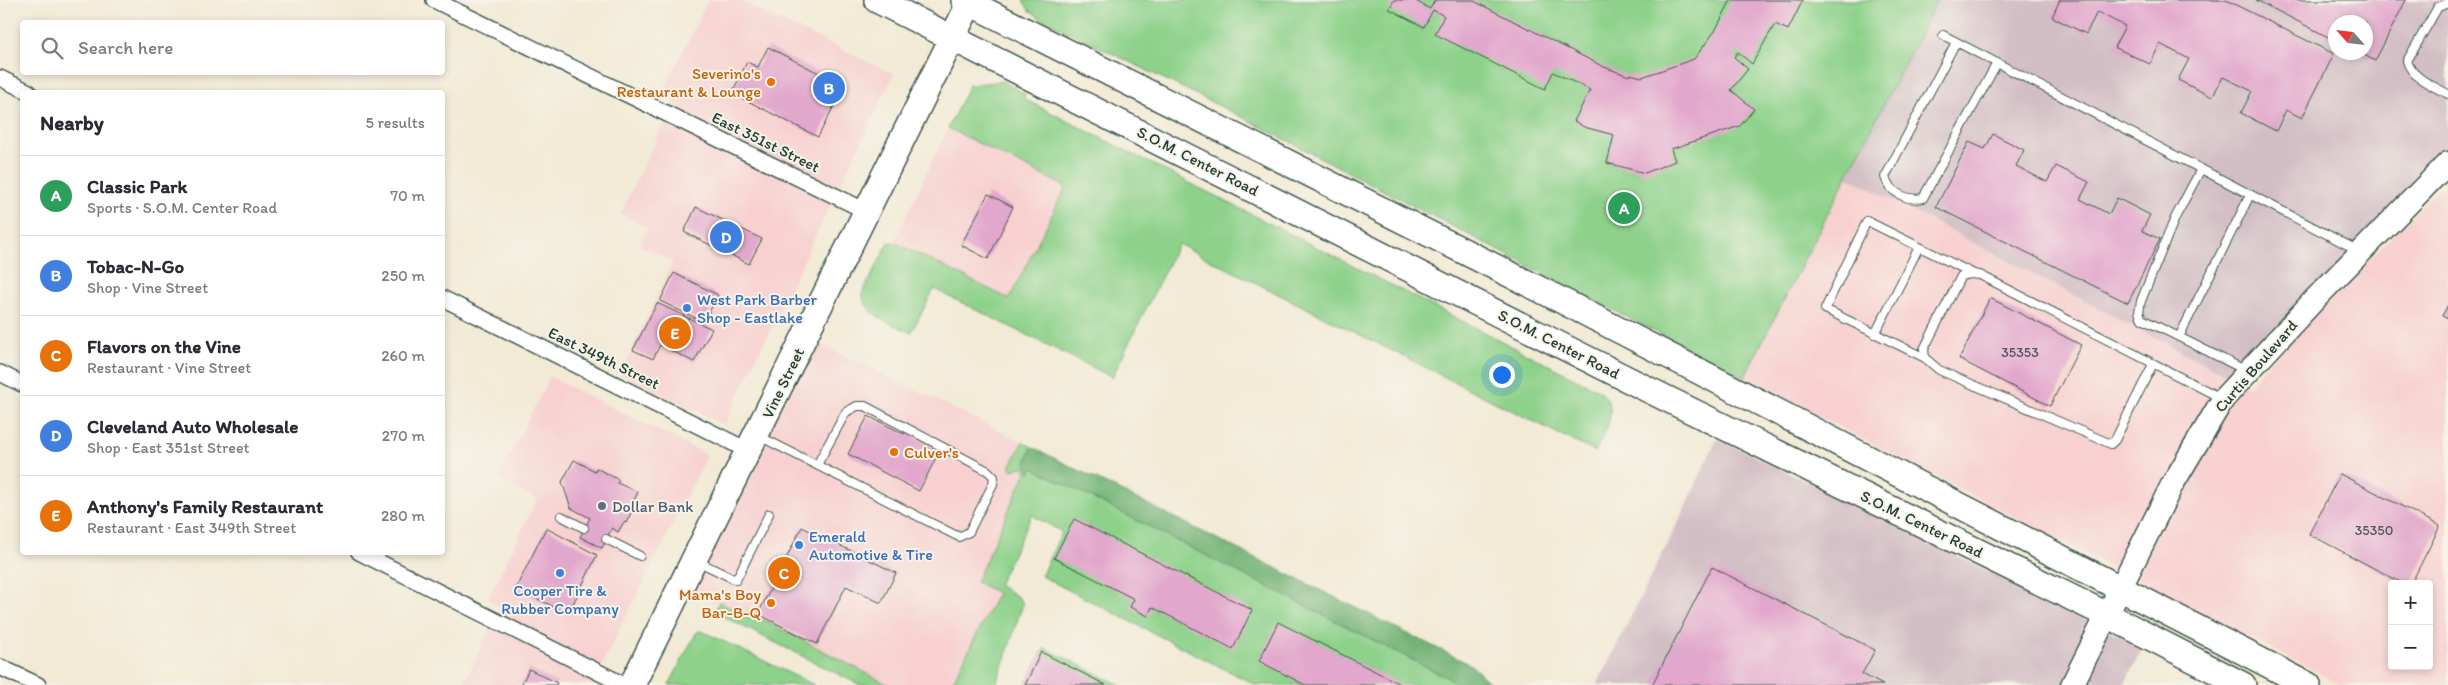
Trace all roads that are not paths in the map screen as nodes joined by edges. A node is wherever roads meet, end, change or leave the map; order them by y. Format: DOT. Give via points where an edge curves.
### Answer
graph roads {
  1 [pos="434,0"];
  2 [pos="877,0"];
  3 [pos="968,1"];
  4 [pos="2448,3"];
  5 [pos="1943,35"];
  6 [pos="953,37"];
  7 [pos="1956,42"];
  8 [pos="1997,63"];
  9 [pos="0,78"];
  10 [pos="25,90"];
  11 [pos="2448,94"];
  12 [pos="2448,163"];
  13 [pos="2201,169"];
  14 [pos="2250,195"];
  15 [pos="866,211"];
  16 [pos="1919,247"];
  17 [pos="2361,252"];
  18 [pos="1974,274"];
  19 [pos="445,299"];
  20 [pos="1875,334"];
  21 [pos="2179,337"];
  22 [pos="1925,358"];
  23 [pos="2153,364"];
  24 [pos="2247,372"];
  25 [pos="0,373"];
  26 [pos="20,383"];
  27 [pos="2223,399"];
  28 [pos="753,443"];
  29 [pos="817,465"];
  30 [pos="769,514"];
  31 [pos="561,516"];
  32 [pos="584,528"];
  33 [pos="606,539"];
  34 [pos="365,555"];
  35 [pos="640,556"];
  36 [pos="695,560"];
  37 [pos="2120,589"];
  38 [pos="2107,615"];
  39 [pos="0,666"];
  40 [pos="38,685"];
  41 [pos="624,685"];
  42 [pos="632,685"];
  43 [pos="2072,685"];
  44 [pos="2243,685"];
  45 [pos="2308,685"];
  1 -- 15 [label="street, East 351st Street"];
  2 -- 6 [label="main road, S.O.M. Center Road"];
  3 -- 6 [label="main road, Vine Street"];
  3 -- 37 [label="main road, S.O.M. Center Road" via="1547,292"];
  4 -- 11 [label="lane" via="2438,7 2407,62 2417,76"];
  5 -- 7 [label="lane"];
  6 -- 15 [label="main road, Vine Street"];
  6 -- 38 [label="main road, S.O.M. Center Road" via="1647,389"];
  7 -- 8 [label="lane"];
  7 -- 8 [label="lane" via="1885,177 1888,186 1900,195 1911,200 1923,198"];
  8 -- 13 [label="lane"];
  9 -- 10 [label="street"];
  12 -- 17 [label="street, Curtis Boulevard"];
  13 -- 14 [label="lane"];
  13 -- 21 [label="lane" via="2175,218 2140,301 2142,319"];
  14 -- 17 [label="lane"];
  14 -- 21 [label="lane"];
  15 -- 28 [label="main road, Vine Street"];
  16 -- 18 [label="lane"];
  16 -- 20 [label="lane"];
  16 -- 20 [label="lane" via="1867,221 1825,308"];
  17 -- 24 [label="street, Curtis Boulevard"];
  18 -- 22 [label="lane" via="1961,276 1924,349"];
  18 -- 23 [label="lane"];
  19 -- 28 [label="street, East 349th Street"];
  20 -- 22 [label="lane"];
  21 -- 24 [label="lane"];
  22 -- 23 [label="lane" via="1938,370 2111,444"];
  23 -- 27 [label="lane"];
  24 -- 27 [label="street, Curtis Boulevard"];
  25 -- 26 [label="street"];
  27 -- 37 [label="street, Curtis Boulevard" via="2172,485"];
  28 -- 29 [label="lane"];
  28 -- 36 [label="main road, Vine Street"];
  29 -- 29 [label="lane" via="959,537 969,532 994,484 994,477 988,471 865,406 856,406 846,412"];
  30 -- 36 [label="lane" via="736,580"];
  31 -- 32 [label="lane"];
  33 -- 35 [label="lane"];
  34 -- 41 [label="street"];
  36 -- 42 [label="main road, Vine Street"];
  37 -- 38 [label="street, Curtis Boulevard"];
  37 -- 45 [label="main road, S.O.M. Center Road"];
  38 -- 43 [label="street, Curtis Boulevard"];
  38 -- 44 [label="main road, S.O.M. Center Road"];
  39 -- 40 [label="street"];
}
